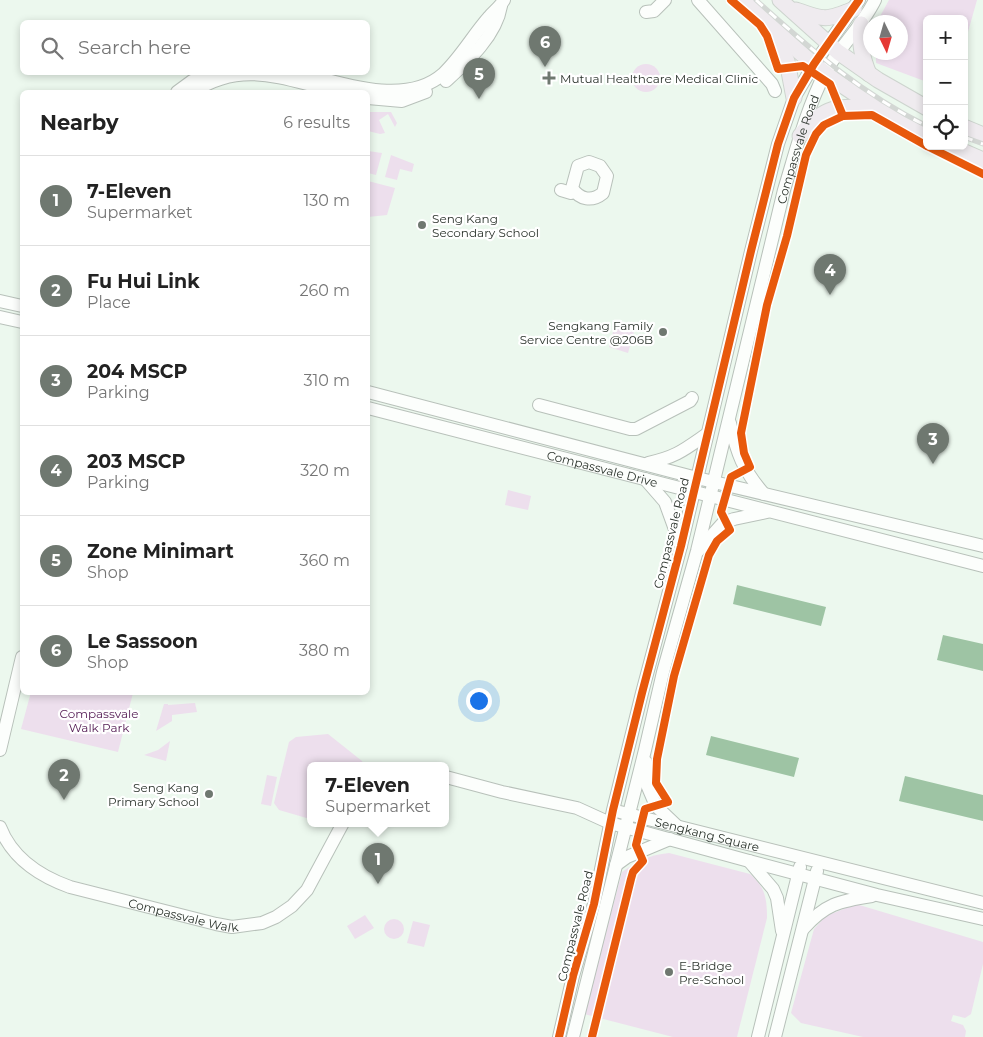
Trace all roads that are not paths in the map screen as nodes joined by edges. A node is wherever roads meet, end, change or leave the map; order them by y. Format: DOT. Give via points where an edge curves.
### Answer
graph roads {
  1 [pos="665,0"];
  2 [pos="698,0"];
  3 [pos="744,0"];
  4 [pos="875,0"];
  5 [pos="502,3"];
  6 [pos="784,3"];
  7 [pos="856,4"];
  8 [pos="646,12"];
  9 [pos="768,23"];
  10 [pos="861,24"];
  11 [pos="834,48"];
  12 [pos="820,69"];
  13 [pos="869,74"];
  14 [pos="204,75"];
  15 [pos="236,75"];
  16 [pos="268,75"];
  17 [pos="311,75"];
  18 [pos="180,90"];
  19 [pos="197,90"];
  20 [pos="333,90"];
  21 [pos="775,91"];
  22 [pos="370,98"];
  23 [pos="794,98"];
  24 [pos="923,106"];
  25 [pos="880,109"];
  26 [pos="968,129"];
  27 [pos="923,132"];
  28 [pos="800,136"];
  29 [pos="983,136"];
  30 [pos="960,150"];
  31 [pos="983,160"];
  32 [pos="0,301"];
  33 [pos="20,306"];
  34 [pos="0,317"];
  35 [pos="20,322"];
  36 [pos="370,393"];
  37 [pos="692,398"];
  38 [pos="539,405"];
  39 [pos="370,409"];
  40 [pos="729,419"];
  41 [pos="707,434"];
  42 [pos="644,464"];
  43 [pos="697,478"];
  44 [pos="645,479"];
  45 [pos="714,482"];
  46 [pos="694,492"];
  47 [pos="764,494"];
  48 [pos="710,496"];
  49 [pos="769,511"];
  50 [pos="681,546"];
  51 [pos="983,546"];
  52 [pos="697,551"];
  53 [pos="983,566"];
  54 [pos="20,665"];
  55 [pos="0,750"];
  56 [pos="645,750"];
  57 [pos="449,778"];
  58 [pos="613,810"];
  59 [pos="586,811"];
  60 [pos="628,814"];
  61 [pos="610,824"];
  62 [pos="677,826"];
  63 [pos="0,827"];
  64 [pos="341,827"];
  65 [pos="625,827"];
  66 [pos="670,839"];
  67 [pos="802,858"];
  68 [pos="749,861"];
  69 [pos="819,862"];
  70 [pos="616,865"];
  71 [pos="798,874"];
  72 [pos="815,878"];
  73 [pos="878,895"];
  74 [pos="983,903"];
  75 [pos="983,919"];
  76 [pos="801,931"];
  77 [pos="782,936"];
  78 [pos="558,1037"];
  79 [pos="573,1037"];
  80 [pos="758,1037"];
  81 [pos="776,1037"];
  1 -- 8 [label="street" via="654,11"];
  2 -- 21 [label="street"];
  3 -- 9 [label="main road"];
  4 -- 10 [label="street"];
  5 -- 17 [label="street" via="442,75 422,86 400,91 374,90"];
  5 -- 22 [label="street" via="498,19 484,42 446,81 402,101"];
  6 -- 7 [label="main road" via="819,18 834,17"];
  6 -- 11 [label="main road"];
  7 -- 11 [label="street"];
  9 -- 12 [label="main road"];
  9 -- 23 [label="main road" via="787,61"];
  10 -- 11 [label="street"];
  10 -- 13 [label="main road" via="862,57"];
  11 -- 12 [label="street, Compassvale Road"];
  11 -- 13 [label="main road"];
  12 -- 23 [label="street, Compassvale Road"];
  12 -- 25 [label="main road"];
  12 -- 28 [label="street, Compassvale Road"];
  13 -- 24 [label="main road"];
  14 -- 18 [label="street"];
  15 -- 19 [label="street"];
  16 -- 20 [label="street"];
  23 -- 41 [label="street, Compassvale Road" via="761,207"];
  25 -- 27 [label="main road"];
  25 -- 28 [label="main road" via="830,108 811,122"];
  26 -- 29 [label="main road"];
  28 -- 40 [label="street, Compassvale Road"];
  30 -- 31 [label="main road"];
  32 -- 33 [label="street"];
  34 -- 35 [label="street"];
  36 -- 42 [label="street, Compassvale Drive"];
  37 -- 38 [label="street" via="636,429"];
  39 -- 44 [label="street, Compassvale Drive"];
  40 -- 45 [label="street, Compassvale Road"];
  40 -- 47 [label="street" via="743,467"];
  41 -- 42 [label="street" via="673,457"];
  41 -- 43 [label="street, Compassvale Road"];
  42 -- 43 [label="street, Compassvale Drive"];
  43 -- 45 [label="street, Compassvale Drive"];
  43 -- 46 [label="street, Compassvale Road"];
  44 -- 46 [label="street, Compassvale Drive"];
  44 -- 50 [label="street" via="665,502"];
  45 -- 47 [label="street, Compassvale Drive"];
  45 -- 48 [label="street, Compassvale Road"];
  46 -- 48 [label="street, Compassvale Drive"];
  46 -- 50 [label="street, Compassvale Road"];
  47 -- 51 [label="street, Compassvale Drive"];
  48 -- 49 [label="street, Compassvale Drive"];
  48 -- 52 [label="street, Compassvale Road"];
  49 -- 52 [label="street" via="723,523"];
  49 -- 53 [label="street, Compassvale Drive"];
  50 -- 58 [label="street, Compassvale Road"];
  52 -- 56 [label="street, Compassvale Road"];
  54 -- 55 [label="street"];
  56 -- 60 [label="street, Compassvale Road"];
  56 -- 62 [label="street" via="647,786 656,806"];
  57 -- 59 [label="street"];
  58 -- 59 [label="street"];
  58 -- 60 [label="street, Sengkang Square"];
  58 -- 61 [label="street, Compassvale Road"];
  59 -- 61 [label="street"];
  60 -- 62 [label="street, Sengkang Square"];
  60 -- 65 [label="street, Compassvale Road"];
  61 -- 65 [label="street, Sengkang Square"];
  61 -- 78 [label="street, Compassvale Road" via="594,904"];
  62 -- 67 [label="street, Sengkang Square"];
  63 -- 64 [label="street, Compassvale Walk" via="21,858 51,880 232,927 262,923 292,906 307,890"];
  65 -- 66 [label="street, Sengkang Square"];
  65 -- 70 [label="street, Compassvale Road"];
  66 -- 68 [label="street, Sengkang Square"];
  66 -- 70 [label="street"];
  67 -- 69 [label="street, Sengkang Square"];
  67 -- 71 [label="street"];
  68 -- 71 [label="street, Sengkang Square"];
  68 -- 77 [label="street" via="777,898"];
  69 -- 72 [label="street"];
  69 -- 74 [label="street, Sengkang Square"];
  70 -- 79 [label="street, Compassvale Road"];
  71 -- 72 [label="street, Sengkang Square"];
  71 -- 77 [label="street"];
  72 -- 73 [label="street, Sengkang Square"];
  72 -- 76 [label="street"];
  73 -- 75 [label="street, Sengkang Square"];
  73 -- 76 [label="street" via="839,902 819,912"];
  76 -- 81 [label="street"];
  77 -- 80 [label="street"];
}
